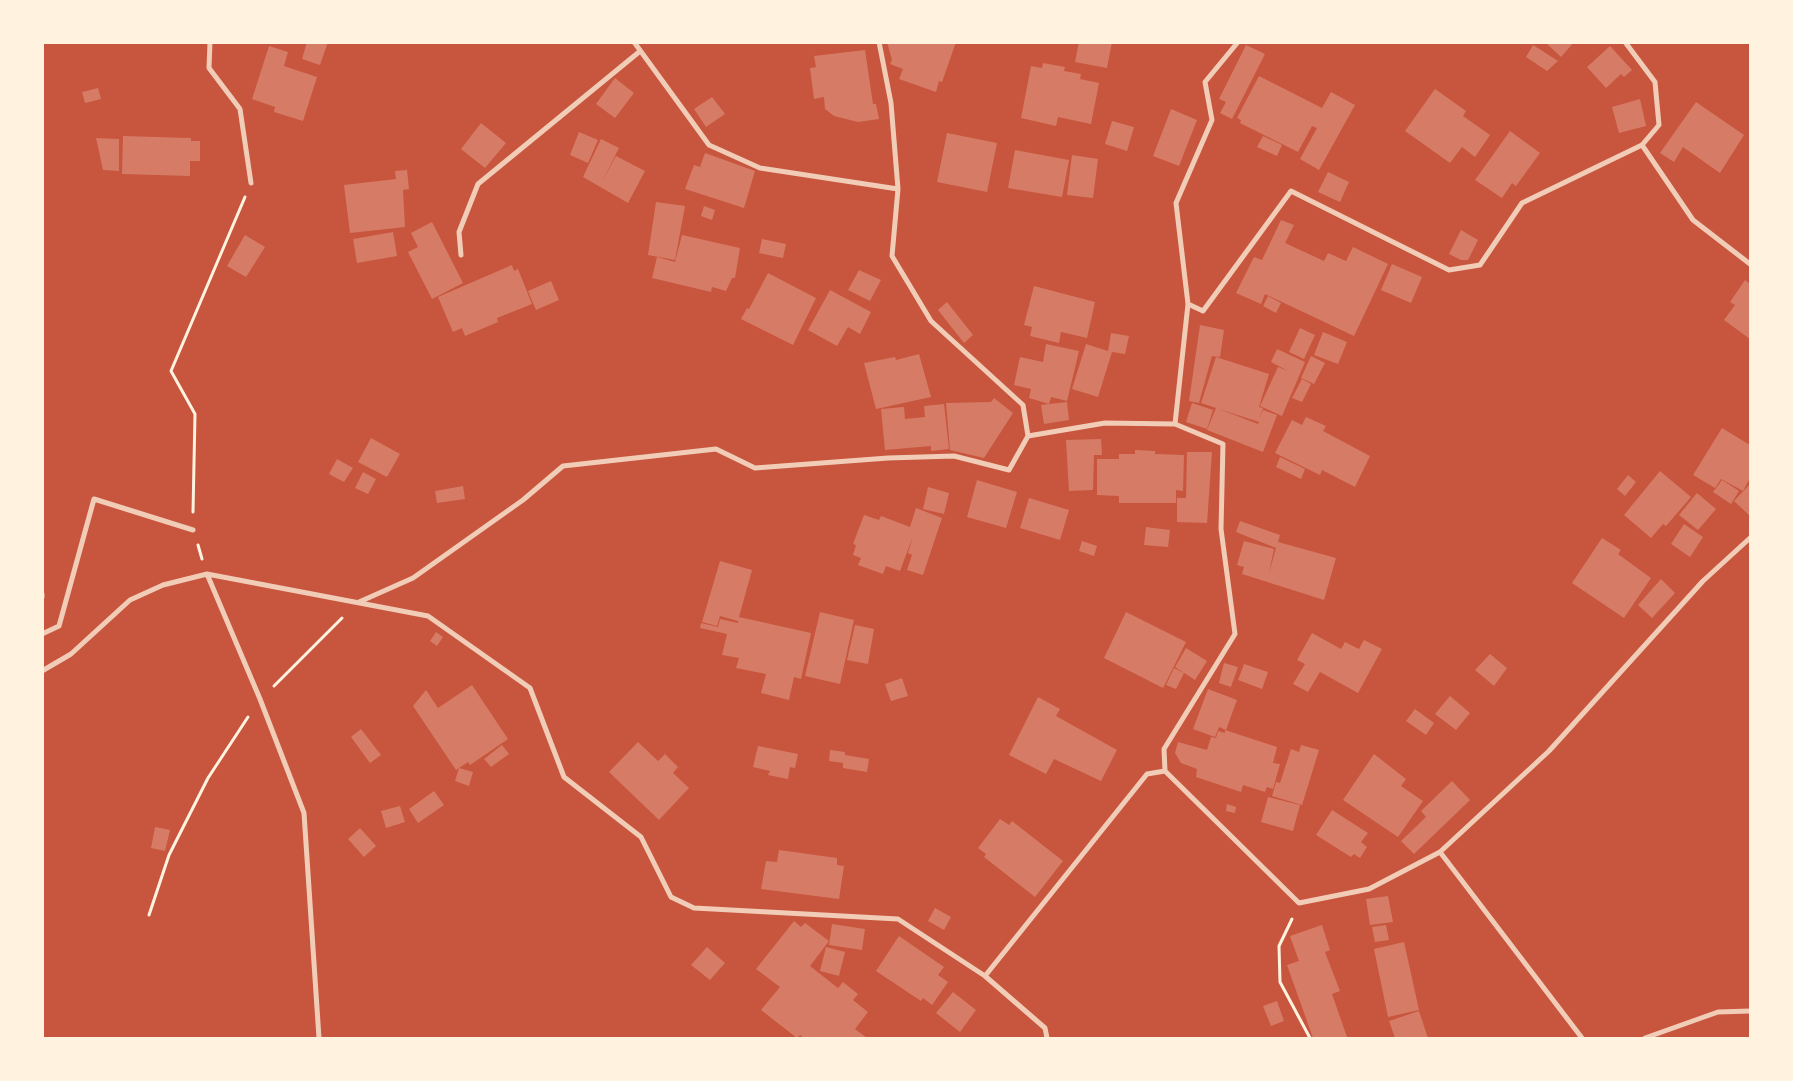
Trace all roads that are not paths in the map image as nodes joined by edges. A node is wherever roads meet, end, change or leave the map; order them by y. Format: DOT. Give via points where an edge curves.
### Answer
graph roads {
  1 [pos="210,42"];
  2 [pos="634,42"];
  3 [pos="879,42"];
  4 [pos="1238,42"];
  5 [pos="1625,42"];
  6 [pos="639,52"];
  7 [pos="1642,146"];
  8 [pos="251,183"];
  9 [pos="898,189"];
  10 [pos="461,255"];
  11 [pos="1750,264"];
  12 [pos="1188,304"];
  13 [pos="1175,424"];
  14 [pos="1028,436"];
  15 [pos="193,530"];
  16 [pos="1750,538"];
  17 [pos="207,574"];
  18 [pos="358,602"];
  19 [pos="42,634"];
  20 [pos="42,671"];
  21 [pos="1164,771"];
  22 [pos="1440,852"];
  23 [pos="986,976"];
  24 [pos="1750,1011"];
  25 [pos="319,1038"];
  26 [pos="1047,1038"];
  27 [pos="1582,1038"];
  28 [pos="1645,1038"];
  1 -- 8 [label="street" via="209,68 240,109"];
  2 -- 6 [label="street"];
  3 -- 9 [label="street" via="891,103"];
  4 -- 12 [label="street" via="1205,82 1212,120 1176,203"];
  5 -- 7 [label="street" via="1656,82 1659,125"];
  6 -- 9 [label="street" via="709,145 760,168"];
  6 -- 10 [label="street" via="478,184 459,232"];
  7 -- 11 [label="street" via="1693,220"];
  7 -- 12 [label="street" via="1522,202 1480,265 1449,270 1292,191 1203,311"];
  9 -- 14 [label="street" via="892,256 931,321 1024,405"];
  12 -- 13 [label="street"];
  13 -- 14 [label="street" via="1105,423"];
  13 -- 21 [label="street" via="1223,444 1221,529 1235,634 1164,749"];
  14 -- 18 [label="street" via="1009,470 954,456 755,468 716,449 563,466 523,500 413,578"];
  15 -- 19 [label="street" via="94,499 59,626"];
  16 -- 22 [label="street" via="1703,581 1549,751"];
  17 -- 18 [label="street"];
  17 -- 20 [label="street" via="163,585 130,600 71,654"];
  17 -- 25 [label="street" via="304,813"];
  18 -- 23 [label="street" via="428,616 530,688 564,777 641,836 671,897 694,908 898,919"];
  21 -- 22 [label="street" via="1299,903 1369,889"];
  21 -- 23 [label="street" via="1147,774"];
  22 -- 27 [label="street"];
  23 -- 26 [label="street" via="1045,1028"];
  24 -- 28 [label="street" via="1718,1012"];
}
